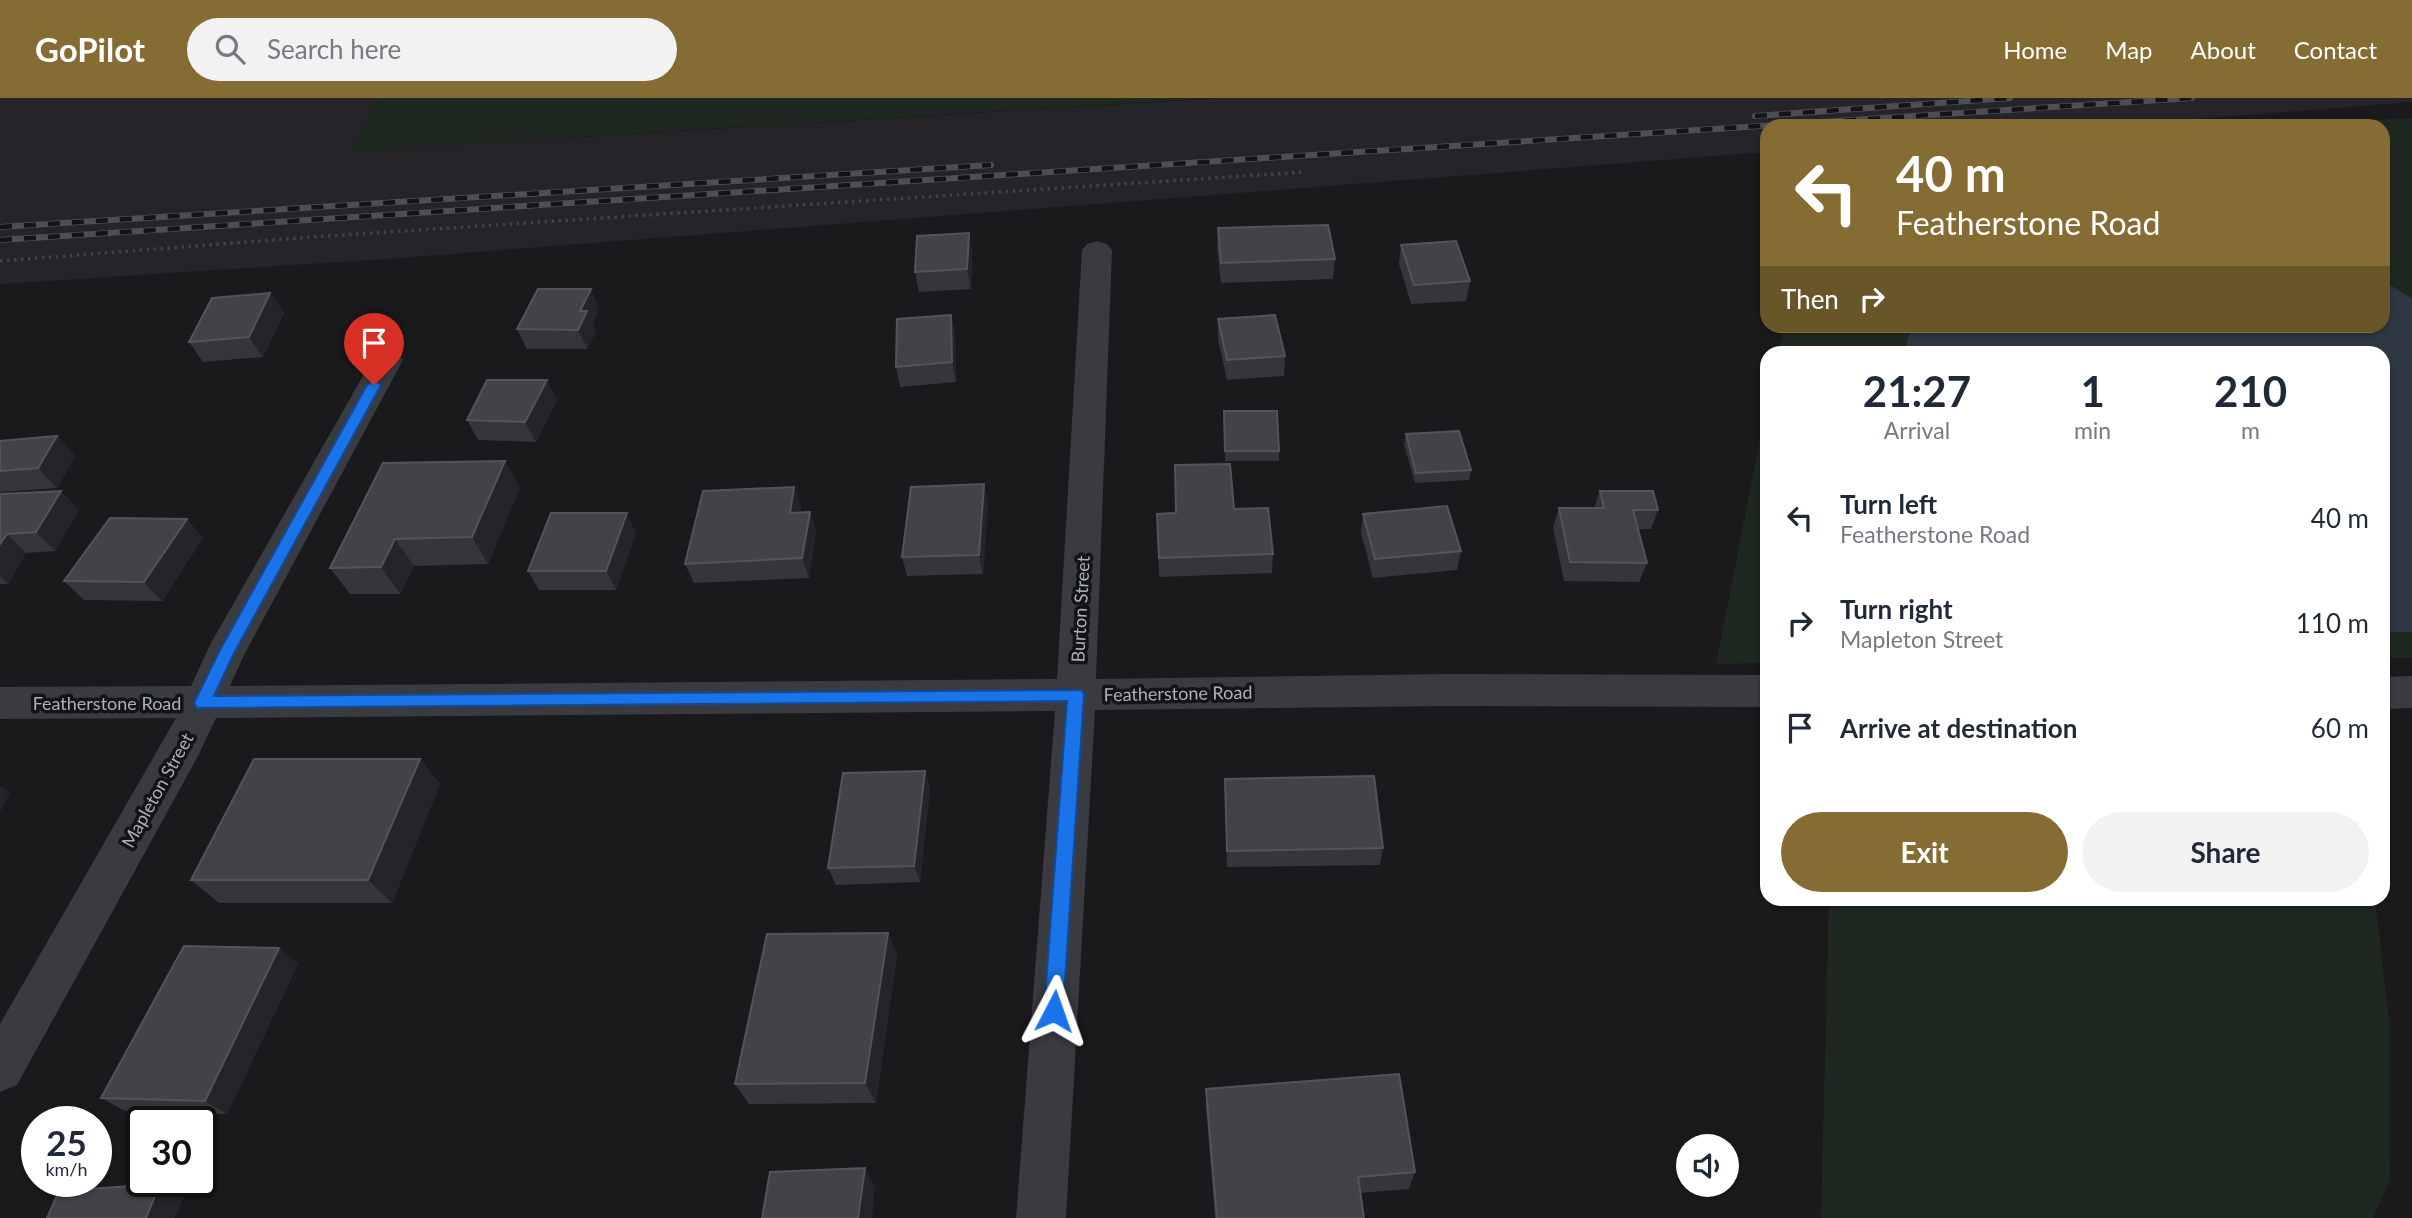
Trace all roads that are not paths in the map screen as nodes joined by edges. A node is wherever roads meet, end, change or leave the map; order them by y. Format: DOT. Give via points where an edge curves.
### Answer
graph roads {
  1 [pos="1097,250"];
  2 [pos="387,360"];
  3 [pos="1760,691"];
  4 [pos="2412,692"];
  5 [pos="2390,693"];
  6 [pos="1075,694"];
  7 [pos="202,703"];
  8 [pos="0,704"];
  9 [pos="0,1069"];
  10 [pos="1041,1218"];
  1 -- 6 [label="street, Burton Street"];
  2 -- 7 [label="street, Mapleton Street"];
  3 -- 6 [label="street, Featherstone Road"];
  4 -- 5 [label="street"];
  6 -- 7 [label="street, Featherstone Road"];
  6 -- 10 [label="street, Burton Street"];
  7 -- 8 [label="street, Featherstone Road"];
  7 -- 9 [label="street, Mapleton Street" via="184,744"];
}
